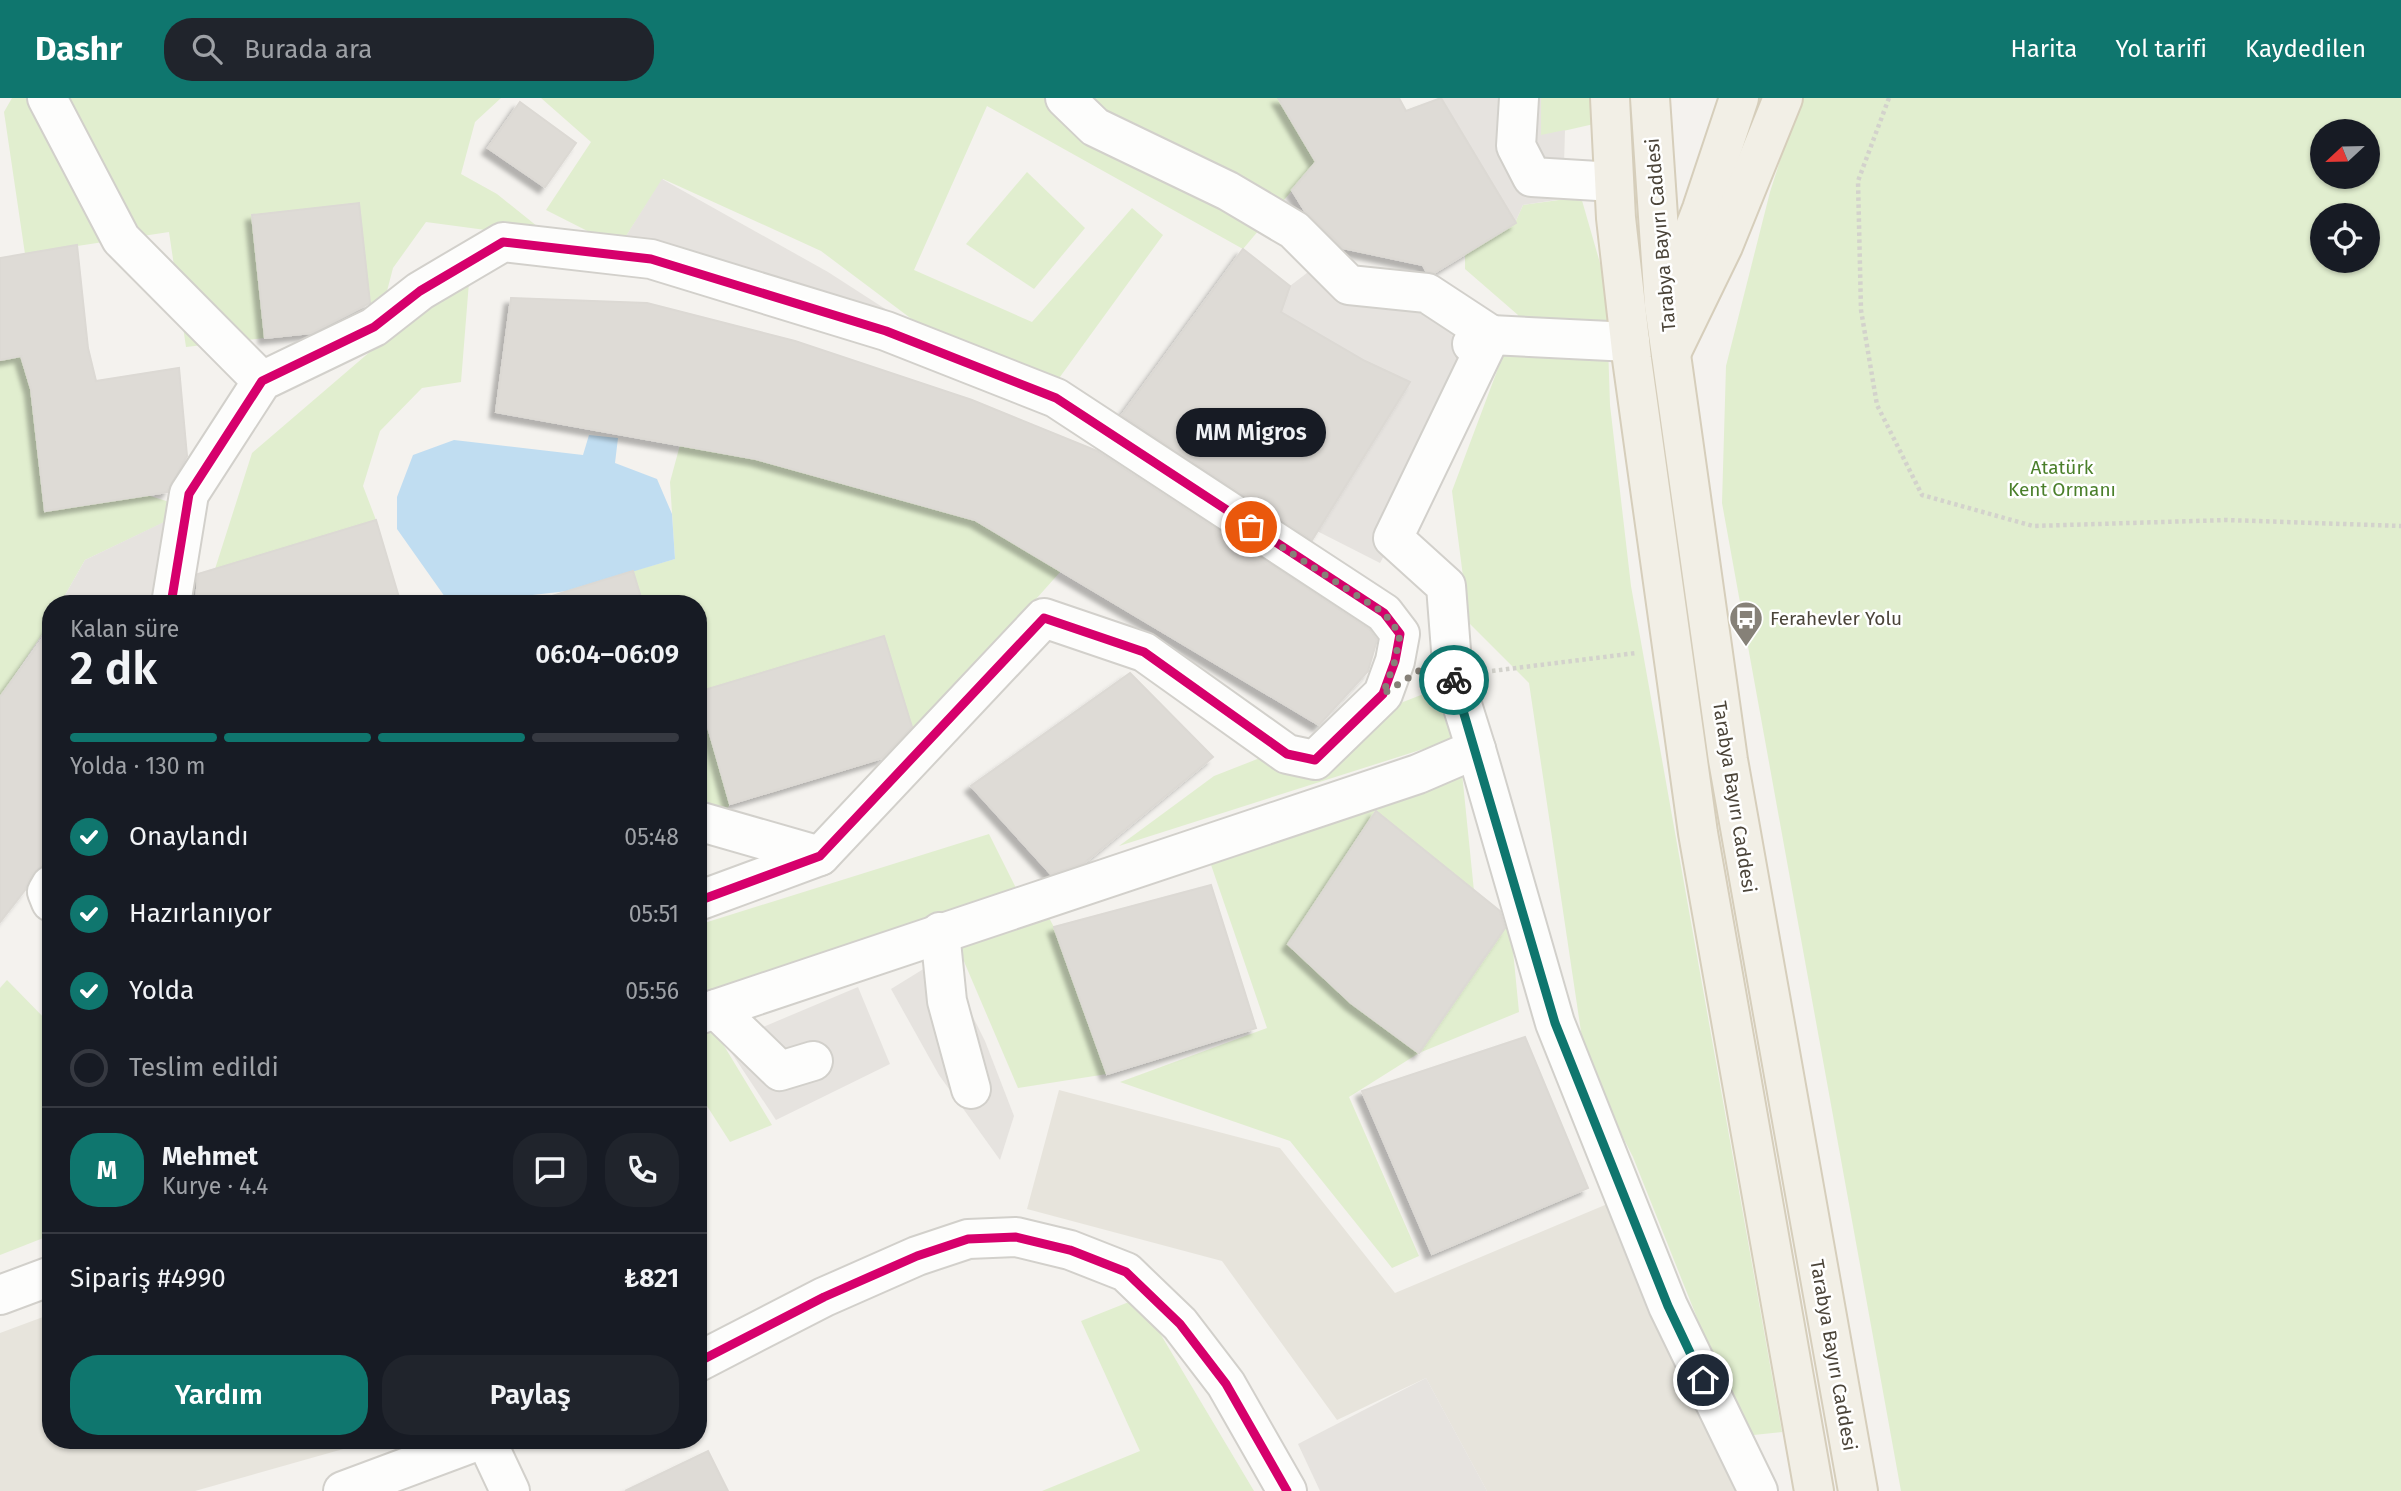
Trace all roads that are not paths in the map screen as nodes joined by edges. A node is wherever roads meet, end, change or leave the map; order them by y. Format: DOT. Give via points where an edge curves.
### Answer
graph roads {
  1 [pos="47,98"];
  2 [pos="1065,98"];
  3 [pos="1519,98"];
  4 [pos="1610,98"];
  5 [pos="1650,98"];
  6 [pos="1739,98"];
  7 [pos="1783,98"];
  8 [pos="1653,162"];
  9 [pos="1715,169"];
  10 [pos="1614,182"];
  11 [pos="1664,305"];
  12 [pos="1482,339"];
  13 [pos="1631,350"];
  14 [pos="1671,353"];
  15 [pos="262,381"];
  16 [pos="172,595"];
  17 [pos="1452,663"];
  18 [pos="1383,694"];
  19 [pos="1476,749"];
  20 [pos="707,824"];
  21 [pos="820,856"];
  22 [pos="707,898"];
  23 [pos="940,932"];
  24 [pos="707,1012"];
  25 [pos="813,1061"];
  26 [pos="971,1089"];
  27 [pos="42,1279"];
  28 [pos="0,1295"];
  29 [pos="707,1357"];
  30 [pos="453,1449"];
  31 [pos="477,1449"];
  32 [pos="1853,1486"];
  33 [pos="343,1491"];
  34 [pos="510,1491"];
  35 [pos="1287,1491"];
  36 [pos="1758,1491"];
  37 [pos="1814,1491"];
  1 -- 15 [label="street" via="121,239"];
  2 -- 12 [label="street" via="1095,127 1228,191 1294,230 1349,285 1427,293"];
  3 -- 10 [label="street" via="1516,146 1532,177"];
  4 -- 10 [label="main road, Tarabya Bayırı Caddesi"];
  5 -- 8 [label="main road, Tarabya Bayırı Caddesi"];
  6 -- 9 [label="main road"];
  7 -- 14 [label="main road" via="1723,246"];
  8 -- 9 [label="main road" via="1672,188 1685,190 1708,179"];
  8 -- 11 [label="main road, Tarabya Bayırı Caddesi"];
  9 -- 11 [label="main road"];
  10 -- 13 [label="main road, Tarabya Bayırı Caddesi"];
  11 -- 13 [label="main road"];
  11 -- 14 [label="main road, Tarabya Bayırı Caddesi"];
  12 -- 13 [label="street"];
  12 -- 17 [label="street" via="1393,538 1446,586"];
  13 -- 37 [label="main road, Tarabya Bayırı Caddesi" via="1698,833"];
  14 -- 32 [label="main road, Tarabya Bayırı Caddesi" via="1730,774"];
  15 -- 16 [label="street" via="189,494"];
  15 -- 18 [label="street" via="373,327 420,292 503,242 651,259 887,331 1056,398 1384,613 1400,634"];
  17 -- 18 [label="street"];
  17 -- 19 [label="street"];
  18 -- 21 [label="street" via="1315,760 1287,754 1144,652 1044,618"];
  19 -- 23 [label="street" via="1405,778"];
  19 -- 36 [label="street" via="1555,1023 1668,1306"];
  20 -- 21 [label="street"];
  21 -- 22 [label="street"];
  23 -- 24 [label="street"];
  23 -- 26 [label="street" via="947,1001"];
  24 -- 25 [label="street" via="780,1071"];
  27 -- 28 [label="street"];
  29 -- 35 [label="street" via="917,1255 968,1239 1016,1237 1069,1250 1126,1272 1180,1324 1226,1384"];
  30 -- 33 [label="street"];
  31 -- 34 [label="street"];
}
